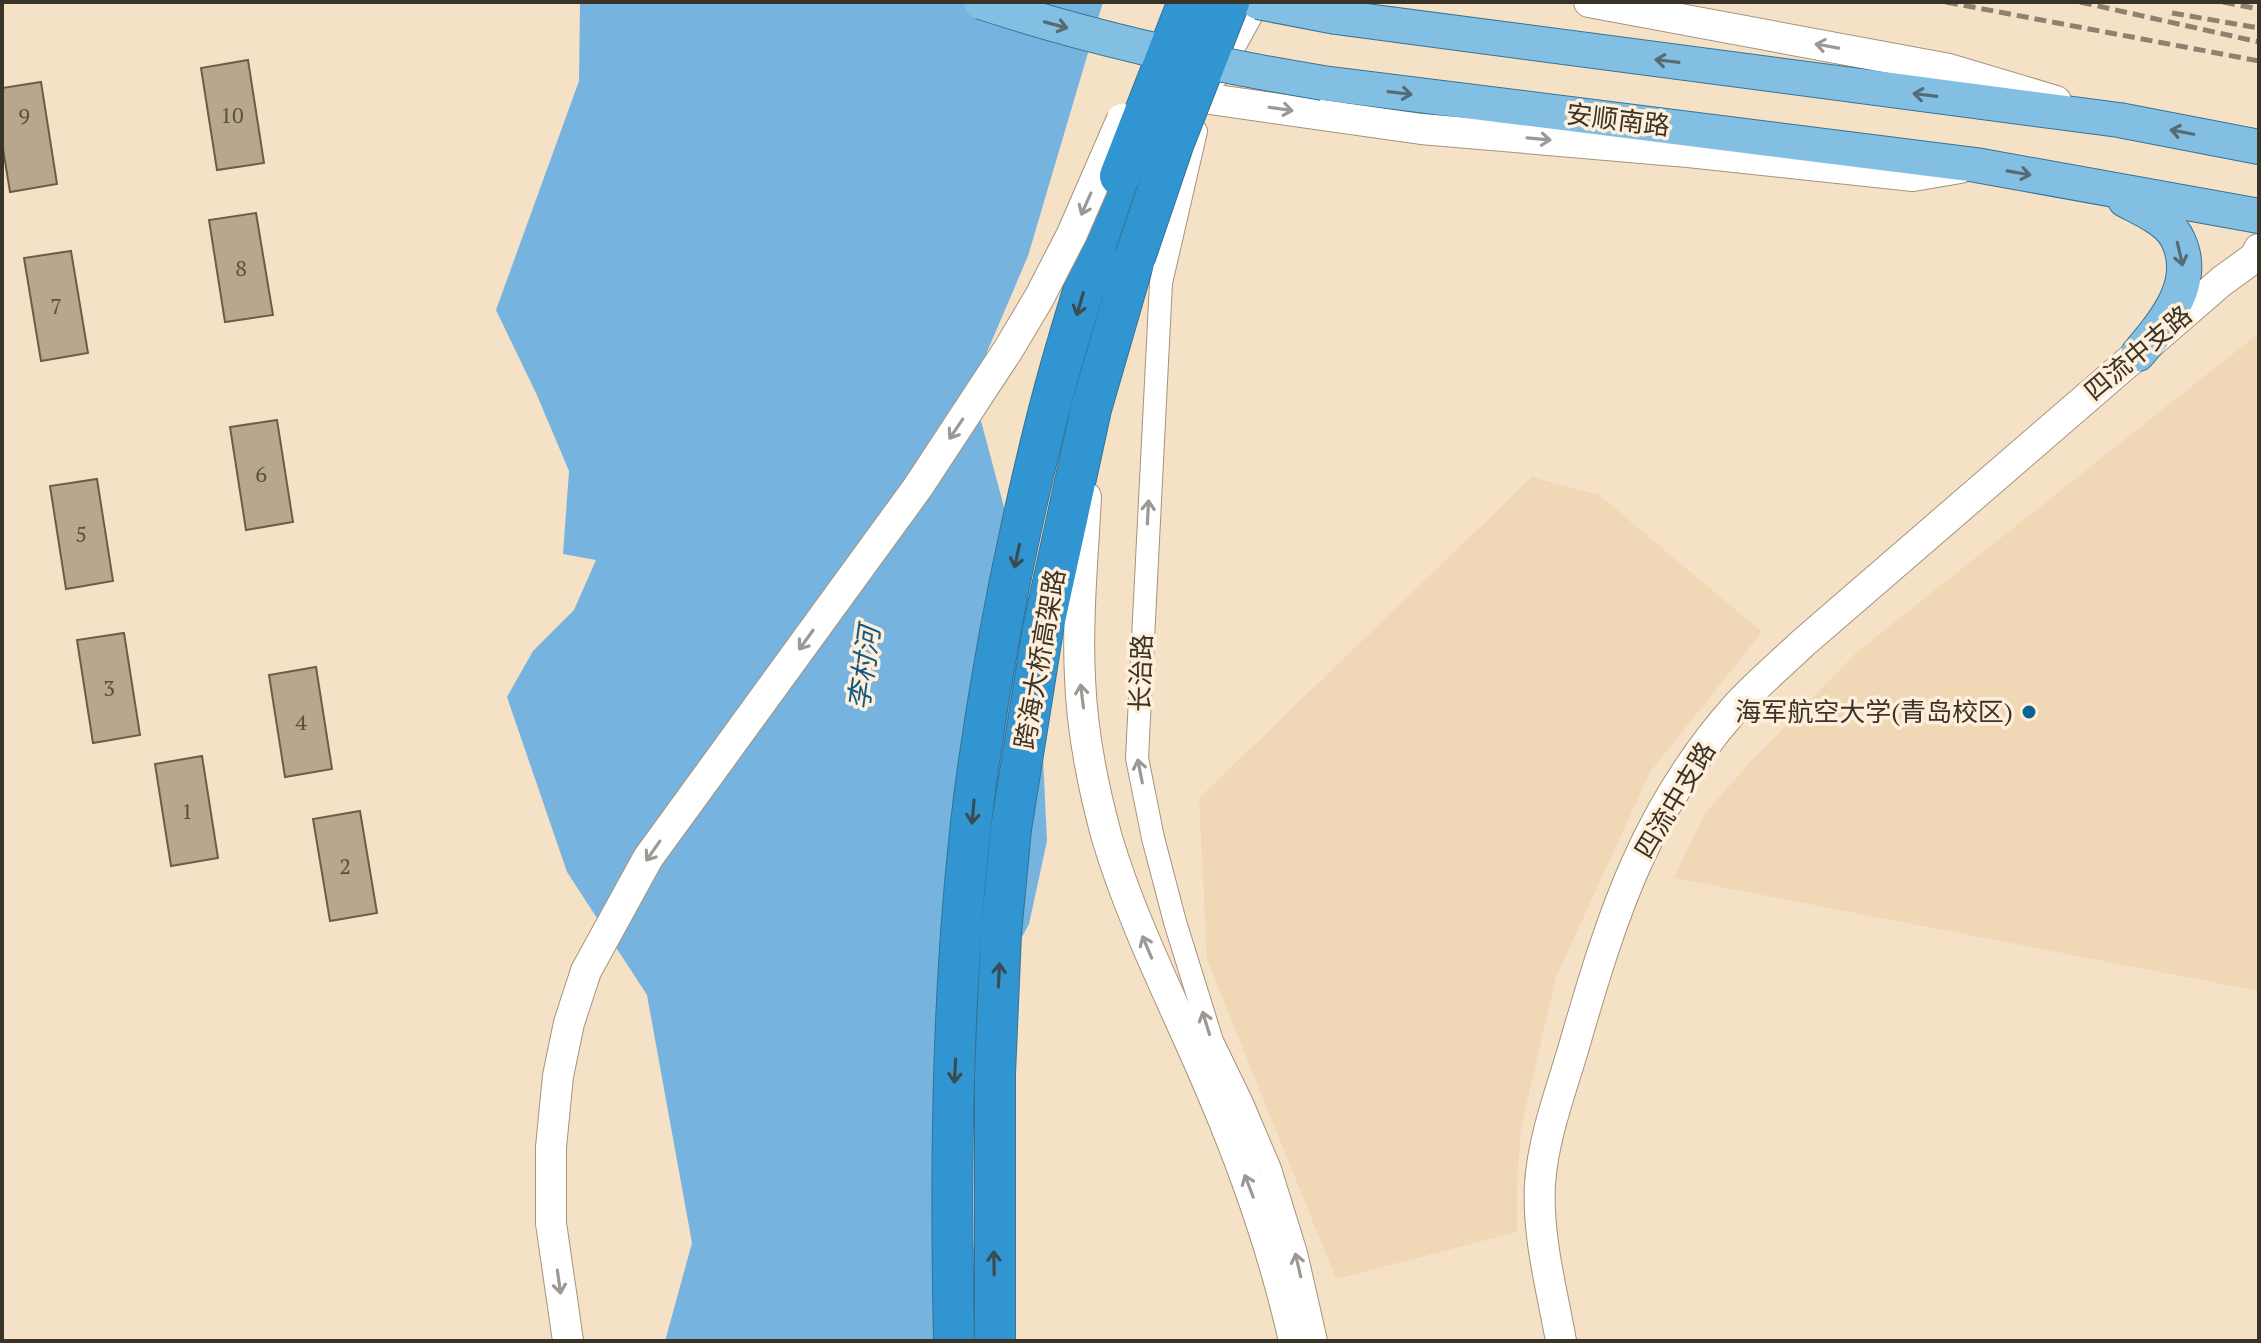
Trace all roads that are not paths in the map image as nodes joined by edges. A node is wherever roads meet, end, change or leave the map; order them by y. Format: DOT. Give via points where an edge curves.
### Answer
graph roads {
  1 [pos="981,2"];
  2 [pos="1168,2"];
  3 [pos="1188,2"];
  4 [pos="1229,2"];
  5 [pos="1259,2"];
  6 [pos="1589,2"];
  7 [pos="1203,98"];
  8 [pos="2119,120"];
  9 [pos="2259,147"];
  10 [pos="1976,165"];
  11 [pos="2103,188"];
  12 [pos="2259,216"];
  13 [pos="2259,249"];
  14 [pos="2138,354"];
  15 [pos="1091,409"];
  16 [pos="568,1341"];
  17 [pos="954,1341"];
  18 [pos="995,1341"];
  19 [pos="1294,1341"];
  20 [pos="1316,1341"];
  21 [pos="1561,1341"];
  1 -- 10 [label="main road, 安顺南路, one-way, bridge" via="1134,47 1323,83"];
  2 -- 16 [label="street, one-way, bridge" via="1072,234 1016,337 918,487 648,858 586,971 558,1076 551,1147 551,1223"];
  3 -- 17 [label="highway, 跨海大桥高架路, one-way, bridge" via="1120,176 1088,277 1044,429 1001,629 974,798 962,931 953,1101"];
  4 -- 15 [label="highway, 跨海大桥高架路, bridge" via="1164,170"];
  5 -- 7 [label="street, 长治路" via="1204,102"];
  8 -- 5 [label="main road, one-way, bridge" via="1336,17"];
  8 -- 6 [label="street, one-way" via="1949,69"];
  7 -- 10 [label="street, one-way" via="1421,129 1913,176"];
  20 -- 7 [label="street, 长治路, one-way" via="1270,1169 1212,1041 1175,922 1137,758 1161,283"];
  9 -- 8 [label="main road, one-way"];
  10 -- 11 [label="main road, 安顺南路, one-way"];
  11 -- 12 [label="main road, 安顺南路"];
  11 -- 14 [label="main road, one-way" via="2153,214 2176,236 2184,264 2181,292"];
  13 -- 14 [label="street, 四流中支路"];
  14 -- 21 [label="street, 四流中支路" via="1738,705 1691,764 1649,835 1604,942 1540,1183 1542,1230"];
  18 -- 15 [label="highway, 跨海大桥高架路, one-way" via="995,1074 1011,829 1043,629"];
  19 -- 15 [label="street, one-way" via="1281,1283 1238,1156 1123,889 1106,835 1080,678"];
}
